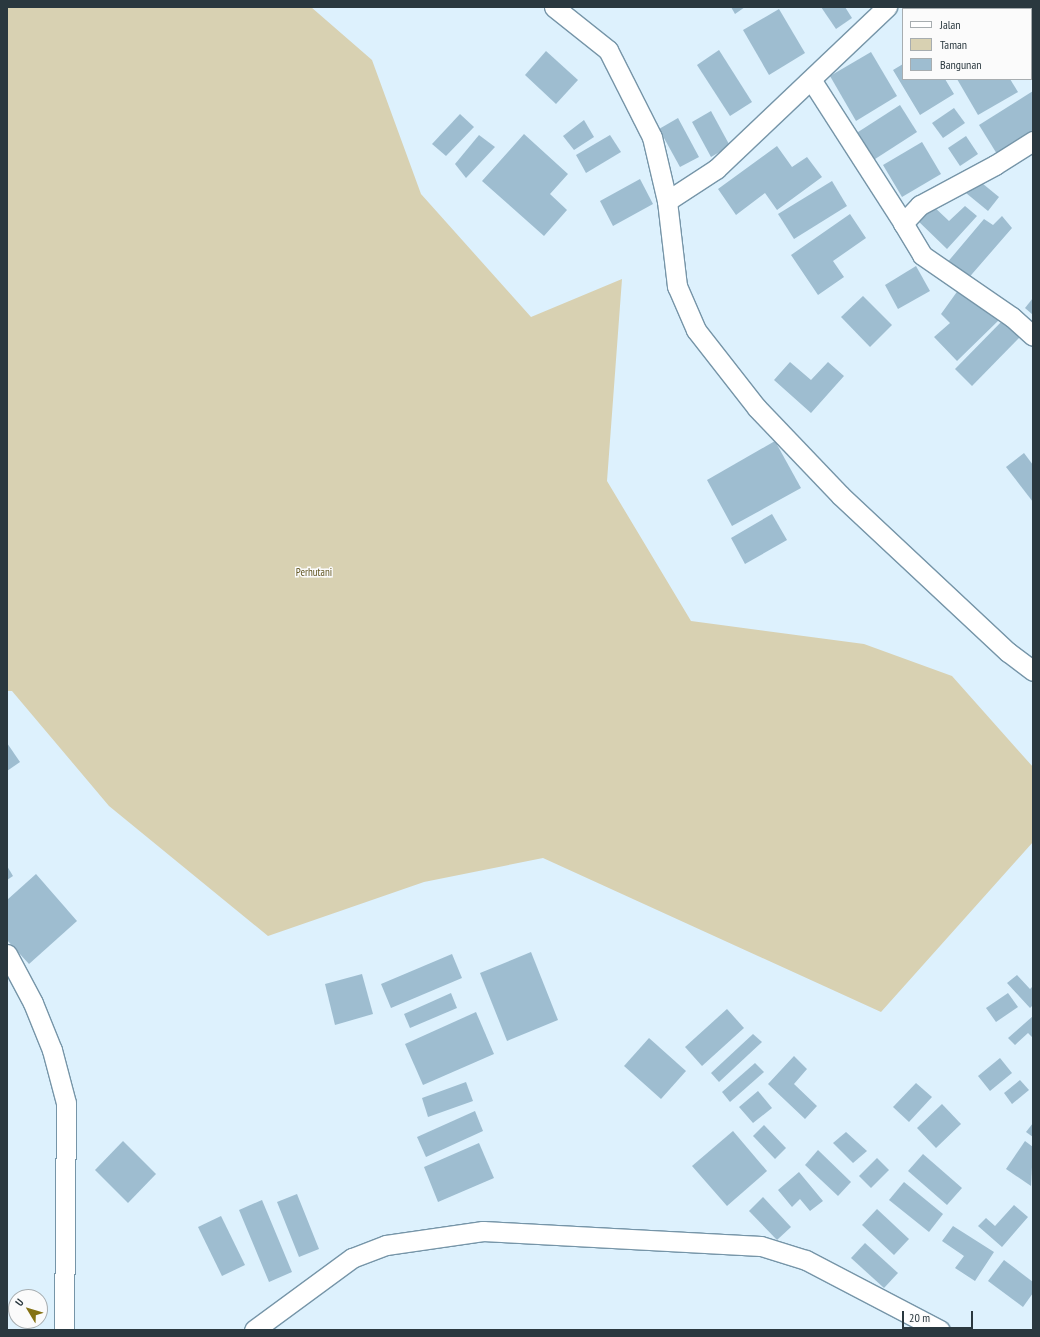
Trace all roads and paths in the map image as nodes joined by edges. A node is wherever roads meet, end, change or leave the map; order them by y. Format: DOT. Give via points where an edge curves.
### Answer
graph roads {
  1 [pos="554,7"];
  2 [pos="887,7"];
  3 [pos="812,81"];
  4 [pos="1033,141"];
  5 [pos="667,201"];
  6 [pos="903,222"];
  7 [pos="1033,336"];
  8 [pos="1033,671"];
  9 [pos="7,954"];
  10 [pos="64,1330"];
  11 [pos="254,1330"];
  12 [pos="940,1330"];
  1 -- 5 [label="street" via="608,50 652,137"];
  2 -- 3 [label="street" via="846,44"];
  3 -- 5 [label="street" via="716,169"];
  3 -- 6 [label="street"];
  4 -- 6 [label="street" via="995,165 920,205"];
  5 -- 8 [label="street" via="677,286 696,330 757,408 840,495 1008,652"];
  6 -- 7 [label="street" via="922,255 1012,317"];
  9 -- 10 [label="street" via="33,1003 52,1050 66,1103"];
  11 -- 12 [label="street" via="352,1258 386,1245 483,1231 761,1246 806,1260"];
}
